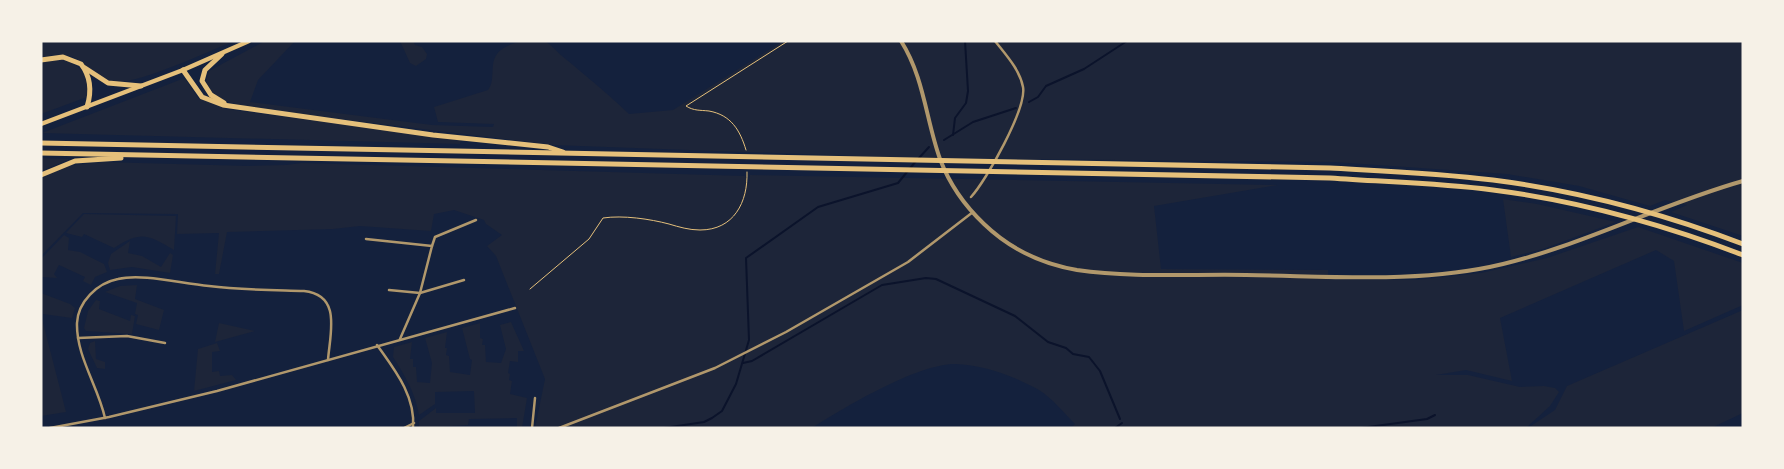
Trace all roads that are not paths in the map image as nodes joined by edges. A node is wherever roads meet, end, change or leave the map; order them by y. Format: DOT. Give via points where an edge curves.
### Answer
graph roads {
  1 [pos="249,41"];
  2 [pos="901,41"];
  3 [pos="995,41"];
  4 [pos="222,54"];
  5 [pos="41,60"];
  6 [pos="81,64"];
  7 [pos="183,70"];
  8 [pos="142,86"];
  9 [pos="87,107"];
  10 [pos="244,109"];
  11 [pos="41,124"];
  12 [pos="41,143"];
  13 [pos="41,153"];
  14 [pos="568,154"];
  15 [pos="189,156"];
  16 [pos="41,175"];
  17 [pos="1743,181"];
  18 [pos="971,197"];
  19 [pos="972,212"];
  20 [pos="476,220"];
  21 [pos="366,239"];
  22 [pos="1743,244"];
  23 [pos="432,246"];
  24 [pos="1743,255"];
  25 [pos="464,280"];
  26 [pos="389,290"];
  27 [pos="420,293"];
  28 [pos="515,308"];
  29 [pos="78,338"];
  30 [pos="400,339"];
  31 [pos="165,343"];
  32 [pos="378,344"];
  33 [pos="328,360"];
  34 [pos="536,398"];
  35 [pos="105,418"];
  36 [pos="414,423"];
  37 [pos="50,428"];
  38 [pos="404,428"];
  39 [pos="413,428"];
  40 [pos="532,428"];
  41 [pos="559,428"];
  1 -- 4 [label="main road"];
  2 -- 19 [label="street" via="919,79 941,161"];
  3 -- 18 [label="street" via="1019,74 1024,96 1016,119"];
  4 -- 7 [label="main road"];
  4 -- 10 [label="highway" via="205,70 202,84 214,98"];
  5 -- 6 [label="highway" via="63,57"];
  6 -- 8 [label="highway" via="108,83"];
  6 -- 9 [label="highway" via="90,84"];
  7 -- 8 [label="main road"];
  7 -- 10 [label="highway" via="198,93 206,99"];
  8 -- 9 [label="main road"];
  9 -- 11 [label="main road"];
  10 -- 14 [label="highway" via="548,147"];
  12 -- 14 [label="highway"];
  13 -- 15 [label="highway"];
  14 -- 22 [label="highway" via="1330,168 1493,180 1628,206"];
  15 -- 16 [label="highway" via="74,161"];
  15 -- 24 [label="highway" via="1330,178 1492,190 1572,204 1669,228"];
  17 -- 19 [label="street" via="1542,254 1454,272 1402,276 1139,274 1076,270 1036,258 1000,237"];
  19 -- 41 [label="street" via="908,262 738,357"];
  20 -- 23 [label="street" via="435,237"];
  21 -- 23 [label="street"];
  23 -- 27 [label="street"];
  25 -- 27 [label="street"];
  26 -- 27 [label="street"];
  27 -- 30 [label="street"];
  28 -- 30 [label="street"];
  29 -- 31 [label="street" via="127,336"];
  29 -- 33 [label="street" via="83,304 98,288 118,278 304,291 321,296 329,306"];
  29 -- 35 [label="street"];
  30 -- 32 [label="street"];
  32 -- 33 [label="street"];
  32 -- 36 [label="street" via="407,392"];
  33 -- 35 [label="street"];
  34 -- 40 [label="street"];
  35 -- 37 [label="street"];
  36 -- 38 [label="street"];
  36 -- 39 [label="street"];
}
